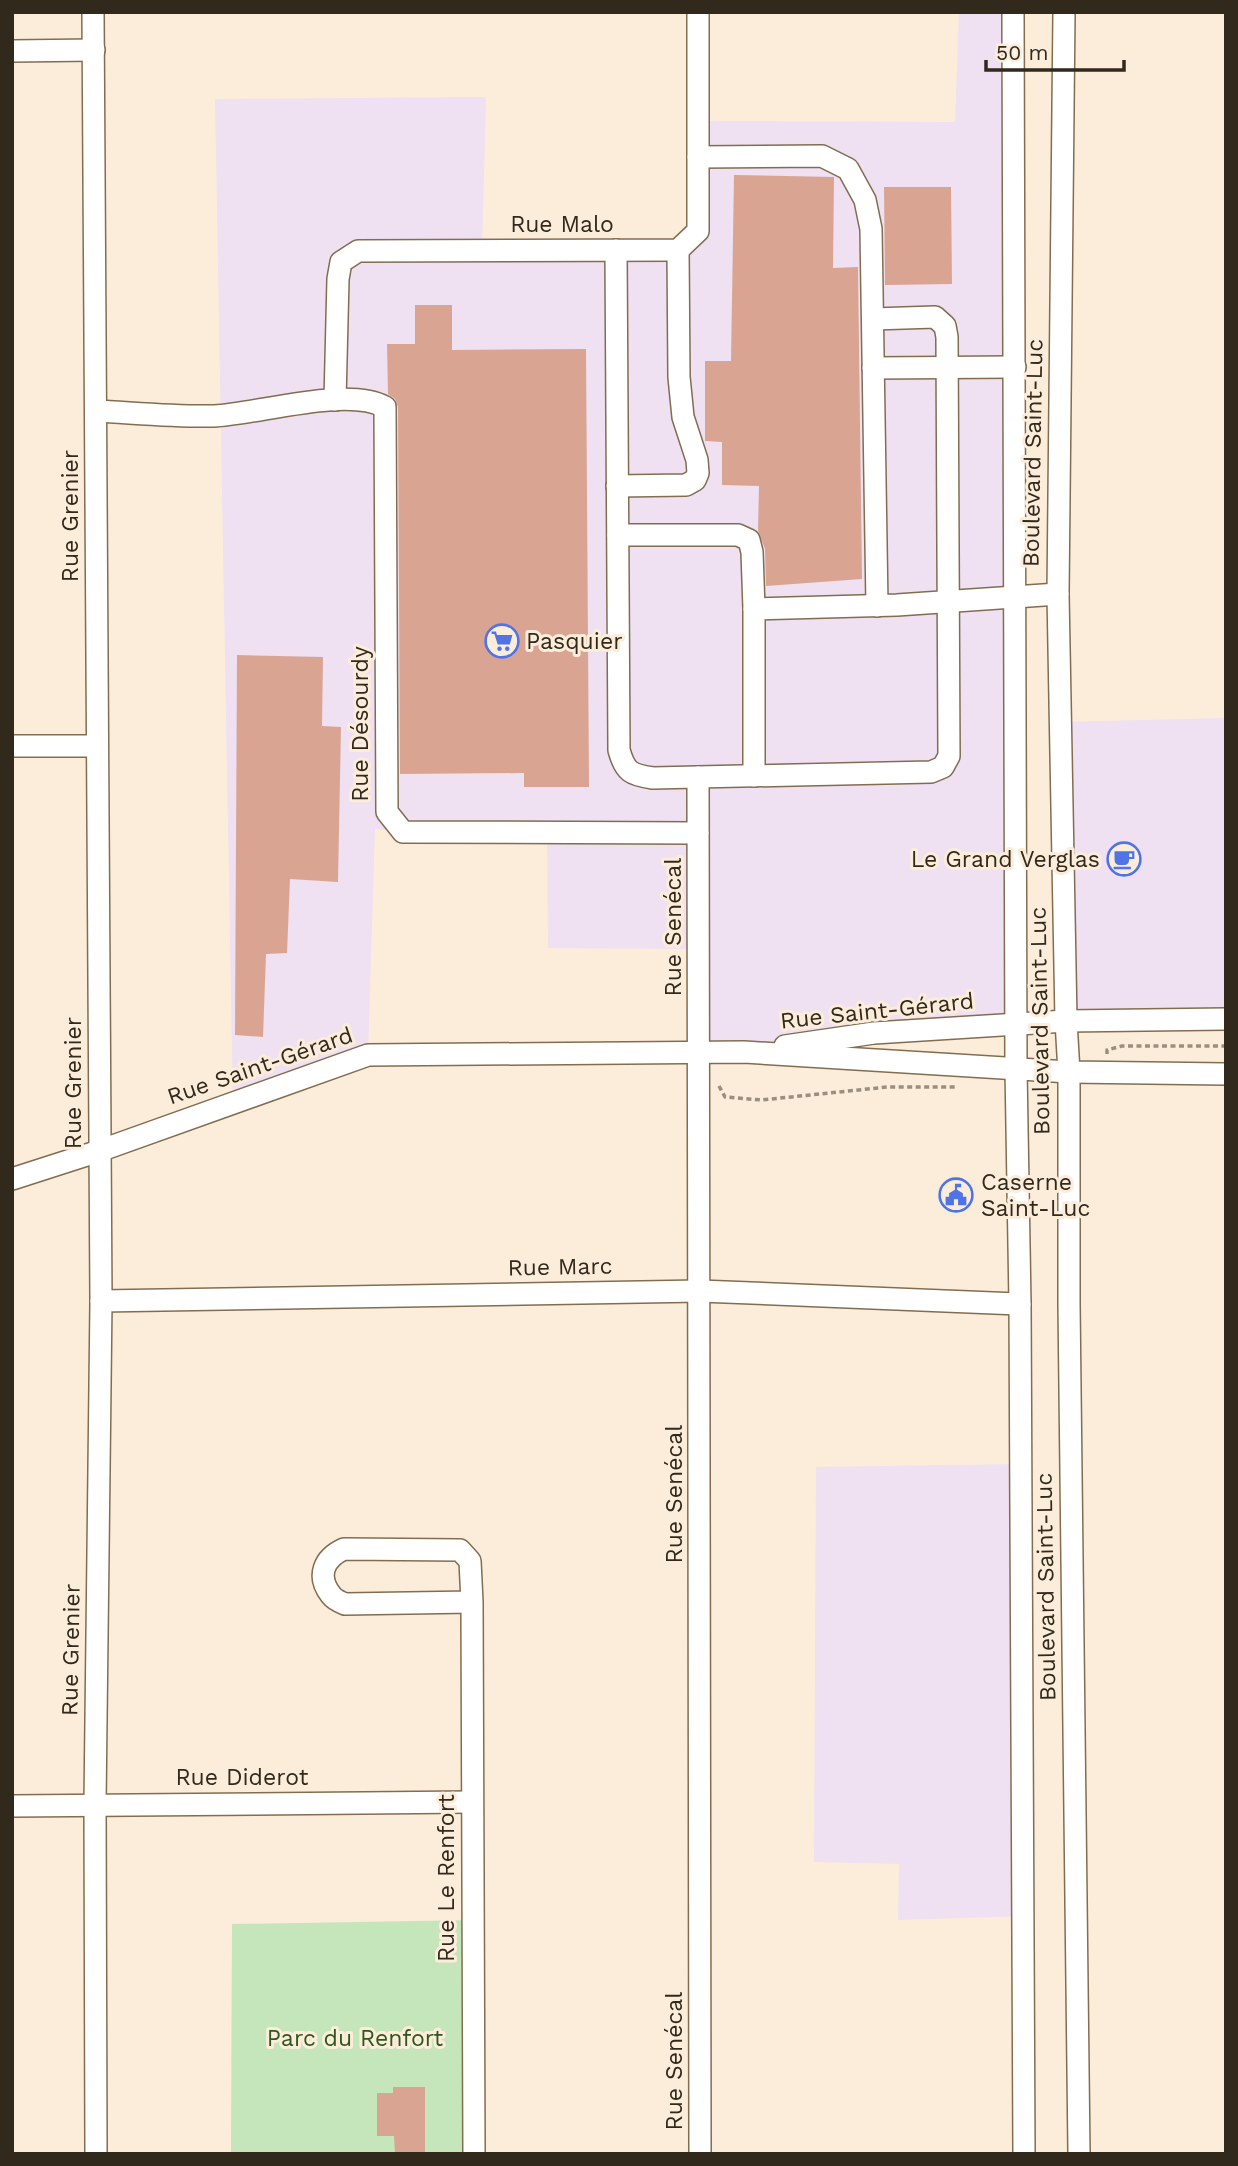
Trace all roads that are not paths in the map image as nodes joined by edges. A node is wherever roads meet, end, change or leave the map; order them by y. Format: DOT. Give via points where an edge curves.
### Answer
graph roads {
  1 [pos="93,12"];
  2 [pos="698,12"];
  3 [pos="1013,12"];
  4 [pos="1064,12"];
  5 [pos="94,50"];
  6 [pos="12,51"];
  7 [pos="698,157"];
  8 [pos="616,250"];
  9 [pos="678,250"];
  10 [pos="873,319"];
  11 [pos="1015,367"];
  12 [pos="873,368"];
  13 [pos="947,368"];
  14 [pos="335,400"];
  15 [pos="96,411"];
  16 [pos="618,486"];
  17 [pos="618,535"];
  18 [pos="1058,594"];
  19 [pos="1015,597"];
  20 [pos="949,602"];
  21 [pos="877,606"];
  22 [pos="754,609"];
  23 [pos="12,746"];
  24 [pos="97,746"];
  25 [pos="754,776"];
  26 [pos="698,777"];
  27 [pos="698,833"];
  28 [pos="1226,1019"];
  29 [pos="1066,1021"];
  30 [pos="1017,1025"];
  31 [pos="699,1051"];
  32 [pos="744,1052"];
  33 [pos="1016,1069"];
  34 [pos="1069,1072"];
  35 [pos="1226,1074"];
  36 [pos="99,1151"];
  37 [pos="12,1179"];
  38 [pos="700,1291"];
  39 [pos="101,1301"];
  40 [pos="1020,1304"];
  41 [pos="471,1602"];
  42 [pos="472,1802"];
  43 [pos="95,1804"];
  44 [pos="12,1806"];
  45 [pos="96,2154"];
  46 [pos="474,2154"];
  47 [pos="700,2154"];
  48 [pos="1024,2154"];
  49 [pos="1079,2154"];
  1 -- 5 [label="street, Rue Grenier"];
  2 -- 7 [label="street"];
  3 -- 11 [label="street, Boulevard Saint-Luc"];
  4 -- 18 [label="street, Boulevard Saint-Luc"];
  5 -- 6 [label="street"];
  5 -- 15 [label="street, Rue Grenier"];
  7 -- 9 [label="street" via="698,231"];
  7 -- 10 [label="street" via="822,156 848,169 865,200 871,229"];
  8 -- 9 [label="street, Rue Malo"];
  8 -- 14 [label="street, Rue Malo" via="358,251 341,262 338,279"];
  8 -- 16 [label="street"];
  9 -- 16 [label="street" via="679,377 683,417 698,473 686,485"];
  10 -- 12 [label="street"];
  10 -- 13 [label="street" via="935,317 945,326"];
  11 -- 13 [label="street"];
  11 -- 19 [label="street, Boulevard Saint-Luc"];
  12 -- 13 [label="street"];
  12 -- 21 [label="street"];
  13 -- 20 [label="street"];
  14 -- 15 [label="street" via="215,416"];
  14 -- 27 [label="street, Rue Désourdy" via="374,401 385,407 387,812 403,832"];
  15 -- 24 [label="street, Rue Grenier"];
  16 -- 17 [label="street"];
  17 -- 22 [label="street" via="738,534 749,540 752,552"];
  17 -- 26 [label="street" via="619,750 623,766 636,776"];
  18 -- 19 [label="street"];
  18 -- 29 [label="street, Boulevard Saint-Luc"];
  19 -- 20 [label="street"];
  19 -- 30 [label="street, Boulevard Saint-Luc"];
  20 -- 21 [label="street"];
  20 -- 25 [label="street" via="949,756 943,767 931,772"];
  21 -- 22 [label="street"];
  22 -- 25 [label="street"];
  23 -- 24 [label="street"];
  24 -- 36 [label="street, Rue Grenier"];
  25 -- 26 [label="street"];
  26 -- 27 [label="street, Rue Senécal"];
  27 -- 31 [label="street, Rue Senécal"];
  28 -- 29 [label="street, Rue Saint-Gérard"];
  29 -- 30 [label="street, Rue Saint-Gérard"];
  29 -- 34 [label="street, Boulevard Saint-Luc"];
  30 -- 32 [label="street, Rue Saint-Gérard" via="874,1033"];
  30 -- 33 [label="street, Boulevard Saint-Luc"];
  31 -- 32 [label="street, Rue Saint-Gérard"];
  31 -- 36 [label="street, Rue Saint-Gérard" via="368,1055"];
  31 -- 38 [label="street, Rue Senécal"];
  32 -- 33 [label="street, Rue Saint-Gérard"];
  33 -- 34 [label="street, Rue Saint-Gérard"];
  33 -- 40 [label="street, Boulevard Saint-Luc"];
  34 -- 35 [label="street, Rue Saint-Gérard"];
  34 -- 49 [label="street, Boulevard Saint-Luc"];
  36 -- 37 [label="street, Rue Saint-Gérard"];
  36 -- 39 [label="street, Rue Grenier"];
  38 -- 39 [label="street, Rue Marc"];
  38 -- 40 [label="street, Rue Marc"];
  38 -- 47 [label="street, Rue Senécal"];
  39 -- 43 [label="street, Rue Grenier"];
  40 -- 48 [label="street, Boulevard Saint-Luc"];
  41 -- 41 [label="street, Rue Le Renfort" via="470,1560 460,1550 344,1549 331,1555 324,1566 331,1597 345,1604"];
  41 -- 42 [label="street, Rue Le Renfort"];
  42 -- 43 [label="street, Rue Diderot"];
  42 -- 46 [label="street, Rue Le Renfort"];
  43 -- 44 [label="street, Rue Diderot"];
  43 -- 45 [label="street, Rue Grenier"];
}
